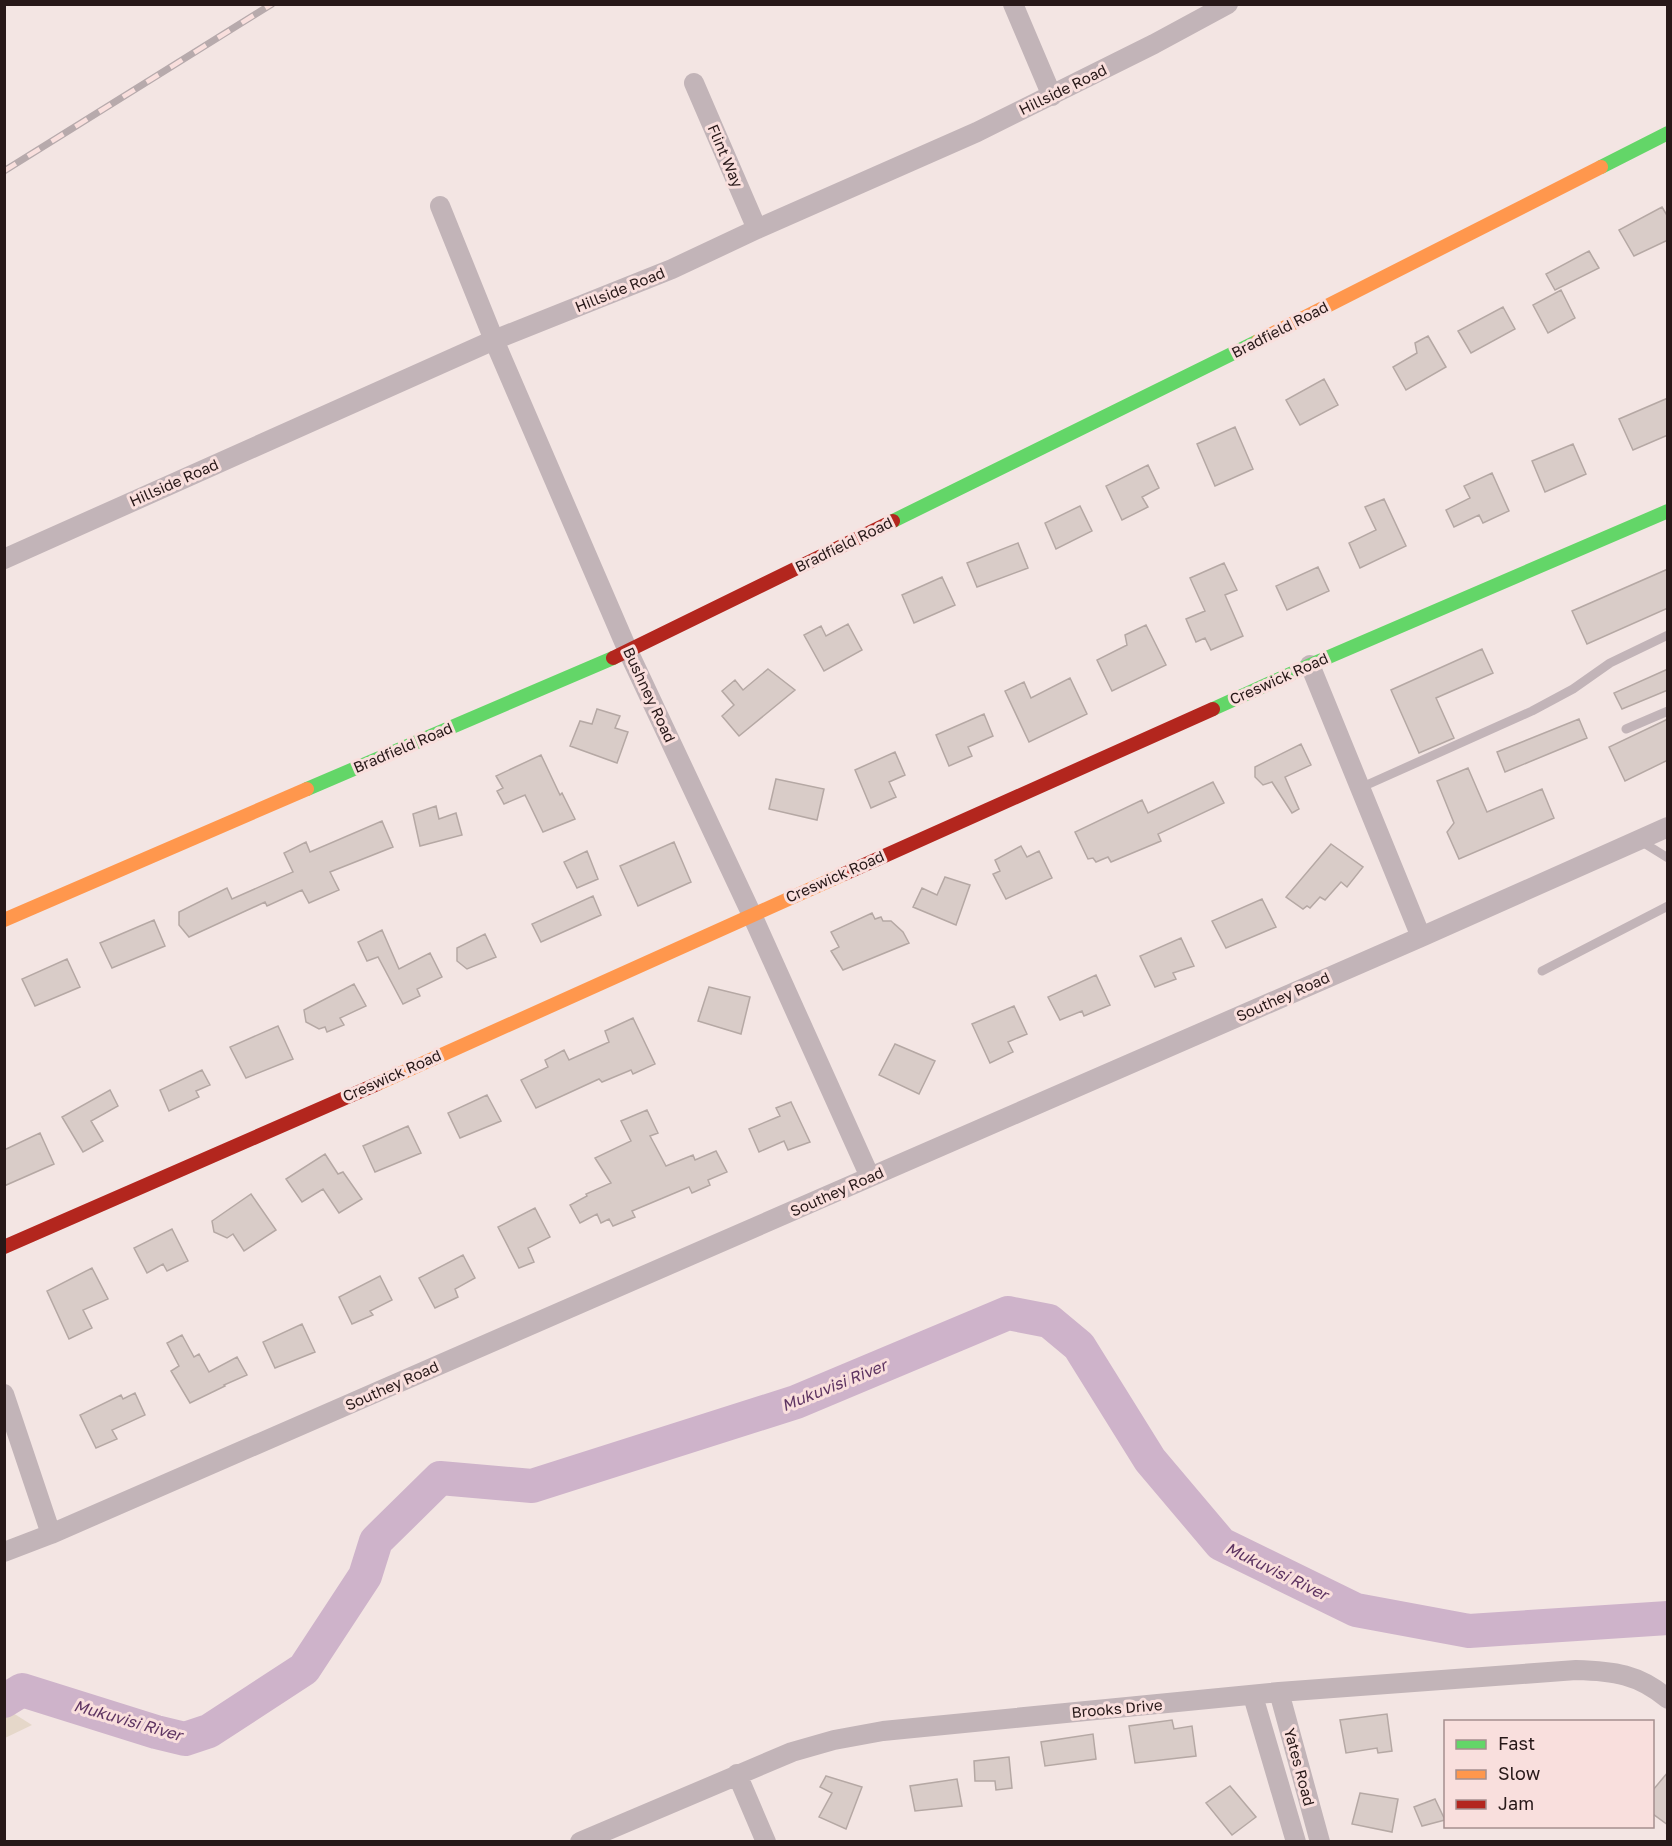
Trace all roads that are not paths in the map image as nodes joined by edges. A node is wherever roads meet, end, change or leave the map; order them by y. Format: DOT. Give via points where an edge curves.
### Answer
graph roads {
  1 [pos="1013,4"];
  2 [pos="1228,4"];
  3 [pos="694,83"];
  4 [pos="1052,96"];
  5 [pos="1668,133"];
  6 [pos="440,207"];
  7 [pos="756,229"];
  8 [pos="494,340"];
  9 [pos="1668,511"];
  10 [pos="4,559"];
  11 [pos="1668,635"];
  12 [pos="628,651"];
  13 [pos="1310,665"];
  14 [pos="1668,711"];
  15 [pos="1626,729"];
  16 [pos="1360,788"];
  17 [pos="1668,826"];
  18 [pos="1639,840"];
  19 [pos="1668,858"];
  20 [pos="1668,906"];
  21 [pos="752,915"];
  22 [pos="4,920"];
  23 [pos="1421,937"];
  24 [pos="1542,971"];
  25 [pos="870,1177"];
  26 [pos="4,1247"];
  27 [pos="4,1394"];
  28 [pos="51,1534"];
  29 [pos="4,1552"];
  30 [pos="1279,1692"];
  31 [pos="1253,1696"];
  32 [pos="1668,1699"];
  33 [pos="737,1774"];
  34 [pos="580,1842"];
  35 [pos="766,1842"];
  36 [pos="1296,1842"];
  37 [pos="1320,1842"];
  1 -- 4 [label="street"];
  2 -- 4 [label="street, Hillside Road"];
  3 -- 7 [label="street, Flint Way"];
  4 -- 7 [label="street, Hillside Road"];
  5 -- 12 [label="street, Bradfield Road" via="1206,367"];
  6 -- 8 [label="street, Bushney Road"];
  7 -- 8 [label="street, Hillside Road" via="672,269"];
  8 -- 10 [label="street, Hillside Road"];
  8 -- 12 [label="street, Bushney Road"];
  9 -- 13 [label="street, Creswick Road"];
  11 -- 16 [label="lane" via="1610,663 1532,711"];
  12 -- 21 [label="street, Bushney Road"];
  12 -- 22 [label="street, Bradfield Road"];
  13 -- 16 [label="street"];
  13 -- 21 [label="street, Creswick Road"];
  14 -- 15 [label="lane"];
  16 -- 23 [label="street"];
  17 -- 18 [label="street, Southey Road"];
  18 -- 19 [label="lane"];
  18 -- 23 [label="street, Southey Road"];
  20 -- 24 [label="lane"];
  21 -- 25 [label="street, Bushney Road"];
  21 -- 26 [label="street, Creswick Road"];
  23 -- 25 [label="street, Southey Road"];
  25 -- 28 [label="street, Southey Road"];
  27 -- 28 [label="street"];
  28 -- 29 [label="street, Southey Road"];
  30 -- 31 [label="street, Brooks Drive"];
  30 -- 32 [label="street, Brooks Drive" via="1576,1670 1623,1674"];
  30 -- 37 [label="street, Yates Road"];
  31 -- 33 [label="street, Brooks Drive" via="883,1731 792,1752"];
  31 -- 36 [label="street, Yates Road"];
  33 -- 34 [label="street, Brooks Drive"];
  33 -- 35 [label="street"];
}
